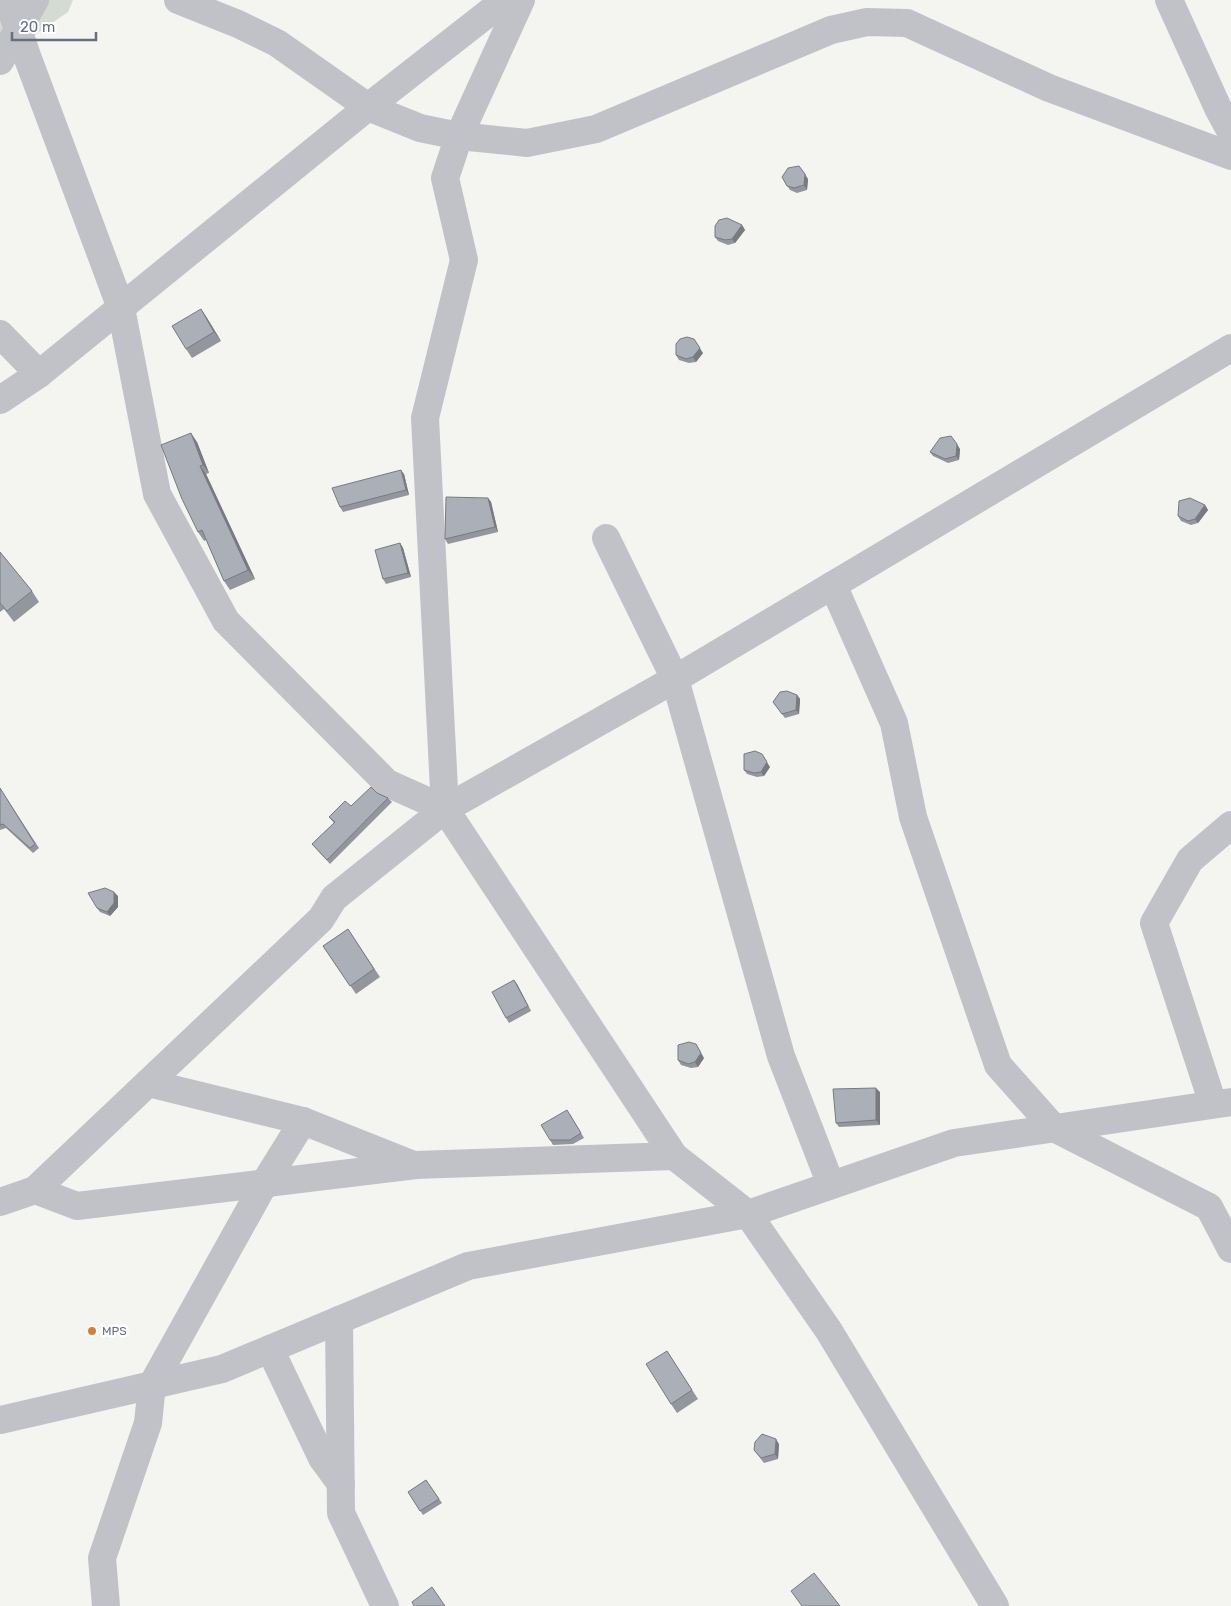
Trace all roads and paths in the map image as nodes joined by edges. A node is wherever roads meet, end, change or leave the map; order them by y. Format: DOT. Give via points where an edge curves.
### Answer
graph roads {
  1 [pos="8,0"];
  2 [pos="35,0"];
  3 [pos="178,0"];
  4 [pos="504,0"];
  5 [pos="521,0"];
  6 [pos="1169,0"];
  7 [pos="9,32"];
  8 [pos="0,62"];
  9 [pos="368,107"];
  10 [pos="1231,132"];
  11 [pos="459,136"];
  12 [pos="1231,156"];
  13 [pos="121,308"];
  14 [pos="0,334"];
  15 [pos="1231,348"];
  16 [pos="39,374"];
  17 [pos="0,400"];
  18 [pos="606,538"];
  19 [pos="834,585"];
  20 [pos="675,679"];
  21 [pos="445,808"];
  22 [pos="1231,826"];
  23 [pos="148,1083"];
  24 [pos="1222,1103"];
  25 [pos="303,1121"];
  26 [pos="1054,1128"];
  27 [pos="674,1156"];
  28 [pos="416,1165"];
  29 [pos="264,1184"];
  30 [pos="831,1185"];
  31 [pos="35,1190"];
  32 [pos="0,1202"];
  33 [pos="1209,1207"];
  34 [pos="748,1214"];
  35 [pos="1231,1230"];
  36 [pos="1231,1249"];
  37 [pos="339,1320"];
  38 [pos="270,1349"];
  39 [pos="152,1385"];
  40 [pos="0,1420"];
  41 [pos="341,1484"];
  42 [pos="106,1606"];
  43 [pos="385,1606"];
  44 [pos="995,1606"];
  1 -- 7 [label="street"];
  2 -- 7 [label="street"];
  3 -- 9 [label="street" via="277,43"];
  4 -- 9 [label="street"];
  5 -- 11 [label="street"];
  6 -- 10 [label="street"];
  7 -- 8 [label="street"];
  7 -- 13 [label="street"];
  9 -- 11 [label="street" via="420,128"];
  9 -- 13 [label="street"];
  11 -- 12 [label="street" via="527,143 596,128 832,30 867,22 907,24 1049,88"];
  11 -- 21 [label="street" via="445,178 464,260 425,418"];
  13 -- 16 [label="street"];
  13 -- 21 [label="street" via="157,494 226,621 387,783"];
  14 -- 16 [label="street"];
  15 -- 19 [label="street"];
  16 -- 17 [label="street"];
  18 -- 20 [label="street"];
  19 -- 20 [label="street"];
  19 -- 26 [label="street" via="894,723 913,817 998,1065"];
  20 -- 21 [label="street"];
  20 -- 30 [label="street" via="782,1056"];
  21 -- 23 [label="street" via="334,898 321,919"];
  21 -- 27 [label="street"];
  22 -- 24 [label="street" via="1190,860 1154,923"];
  23 -- 25 [label="street"];
  23 -- 31 [label="street"];
  24 -- 26 [label="street"];
  25 -- 28 [label="street"];
  25 -- 29 [label="street"];
  26 -- 30 [label="street" via="954,1143"];
  26 -- 33 [label="street"];
  27 -- 28 [label="street"];
  27 -- 34 [label="street"];
  28 -- 29 [label="street"];
  29 -- 31 [label="street" via="77,1206"];
  29 -- 39 [label="street"];
  30 -- 34 [label="street"];
  31 -- 32 [label="street"];
  33 -- 35 [label="street"];
  33 -- 36 [label="street"];
  34 -- 37 [label="street" via="468,1266"];
  34 -- 44 [label="street" via="829,1331"];
  37 -- 38 [label="street"];
  37 -- 41 [label="street"];
  38 -- 39 [label="street" via="222,1369"];
  38 -- 41 [label="street" via="322,1458"];
  39 -- 40 [label="street"];
  39 -- 42 [label="street" via="148,1423 102,1558"];
  41 -- 43 [label="street" via="341,1514"];
}
